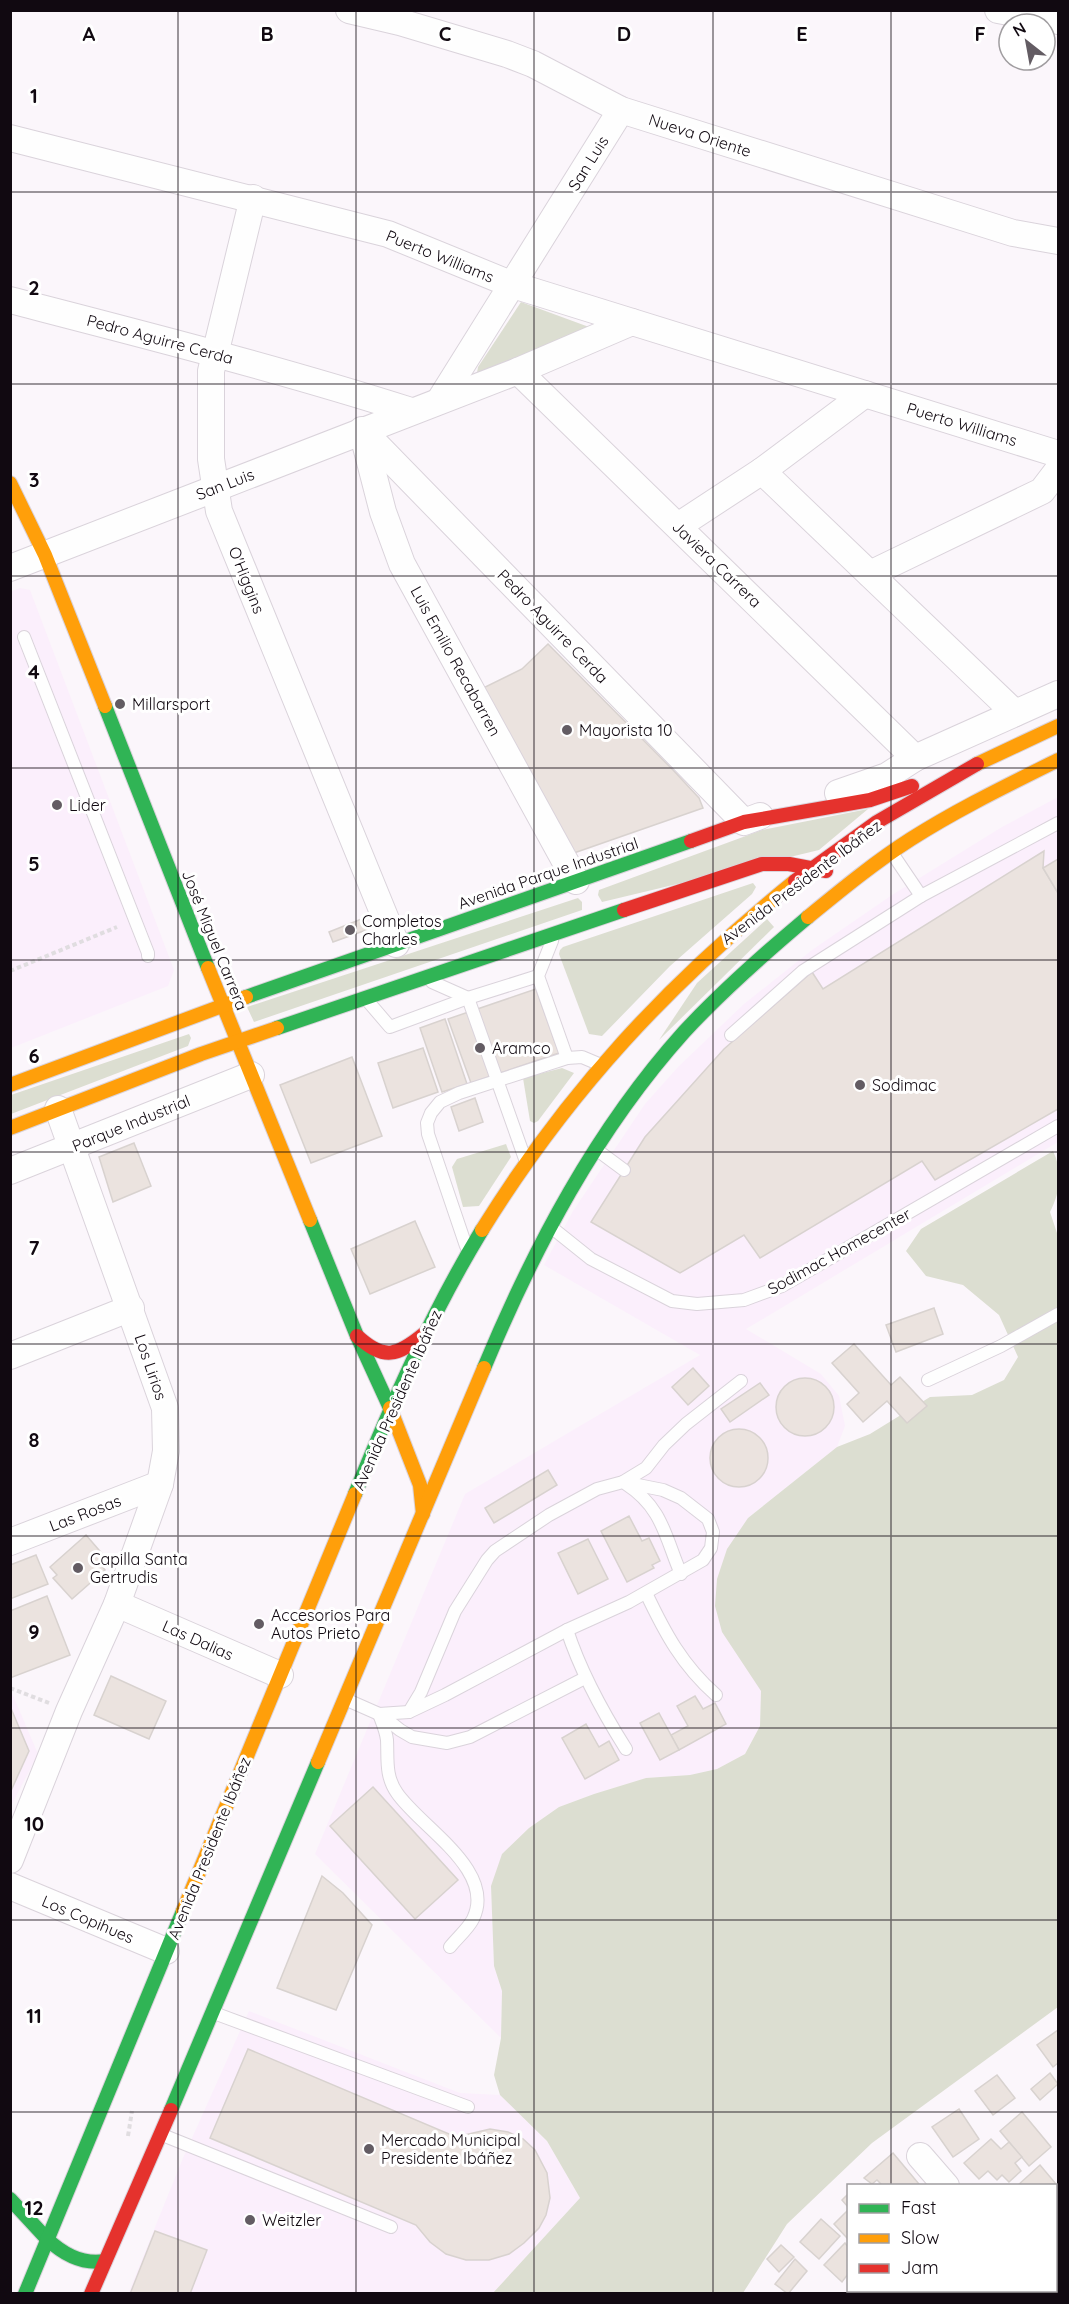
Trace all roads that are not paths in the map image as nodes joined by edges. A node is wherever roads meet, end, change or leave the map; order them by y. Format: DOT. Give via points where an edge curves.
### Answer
graph roads {
  1 [pos="349,10"];
  2 [pos="998,10"];
  3 [pos="402,16"];
  4 [pos="1059,21"];
  5 [pos="621,110"];
  6 [pos="10,138"];
  7 [pos="253,198"];
  8 [pos="1059,241"];
  9 [pos="513,285"];
  10 [pos="10,300"];
  11 [pos="632,322"];
  12 [pos="214,352"];
  13 [pos="518,371"];
  14 [pos="865,394"];
  15 [pos="440,400"];
  16 [pos="411,411"];
  17 [pos="362,430"];
  18 [pos="1059,454"];
  19 [pos="1059,470"];
  20 [pos="762,471"];
  21 [pos="10,483"];
  22 [pos="214,488"];
  23 [pos="678,526"];
  24 [pos="45,555"];
  25 [pos="10,568"];
  26 [pos="870,574"];
  27 [pos="24,637"];
  28 [pos="1059,694"];
  29 [pos="1015,713"];
  30 [pos="1059,726"];
  31 [pos="915,758"];
  32 [pos="1059,760"];
  33 [pos="968,769"];
  34 [pos="744,822"];
  35 [pos="1059,823"];
  36 [pos="891,852"];
  37 [pos="813,869"];
  38 [pos="867,871"];
  39 [pos="587,893"];
  40 [pos="921,896"];
  41 [pos="588,921"];
  42 [pos="555,933"];
  43 [pos="396,944"];
  44 [pos="148,956"];
  45 [pos="538,976"];
  46 [pos="423,978"];
  47 [pos="365,998"];
  48 [pos="468,998"];
  49 [pos="224,1005"];
  50 [pos="731,1035"];
  51 [pos="238,1042"];
  52 [pos="567,1058"];
  53 [pos="602,1065"];
  54 [pos="251,1075"];
  55 [pos="498,1080"];
  56 [pos="10,1085"];
  57 [pos="58,1109"];
  58 [pos="1059,1126"];
  59 [pos="10,1128"];
  60 [pos="72,1146"];
  61 [pos="596,1149"];
  62 [pos="527,1163"];
  63 [pos="624,1170"];
  64 [pos="10,1171"];
  65 [pos="549,1226"];
  66 [pos="468,1252"];
  67 [pos="131,1308"];
  68 [pos="1059,1314"];
  69 [pos="424,1335"];
  70 [pos="357,1336"];
  71 [pos="10,1356"];
  72 [pos="928,1380"];
  73 [pos="741,1381"];
  74 [pos="390,1408"];
  75 [pos="623,1482"];
  76 [pos="160,1484"];
  77 [pos="423,1514"];
  78 [pos="10,1542"];
  79 [pos="681,1574"];
  80 [pos="646,1593"];
  81 [pos="117,1604"];
  82 [pos="567,1630"];
  83 [pos="280,1675"];
  84 [pos="585,1678"];
  85 [pos="716,1695"];
  86 [pos="344,1698"];
  87 [pos="409,1712"];
  88 [pos="379,1713"];
  89 [pos="626,1749"];
  90 [pos="10,1860"];
  91 [pos="10,1886"];
  92 [pos="450,1947"];
  93 [pos="166,1951"];
  94 [pos="213,2012"];
  95 [pos="468,2108"];
  96 [pos="159,2134"];
  97 [pos="920,2156"];
  98 [pos="944,2184"];
  99 [pos="10,2199"];
  100 [pos="391,2227"];
  101 [pos="47,2240"];
  102 [pos="105,2260"];
  103 [pos="25,2294"];
  104 [pos="91,2294"];
  1 -- 3 [label="street, Nueva Oriente"];
  2 -- 4 [label="street"];
  3 -- 5 [label="street, Nueva Oriente" via="533,64"];
  5 -- 8 [label="street, Nueva Oriente" via="1013,233"];
  5 -- 9 [label="street, San Luis"];
  6 -- 7 [label="street, Puerto Williams"];
  7 -- 9 [label="street, Puerto Williams" via="388,234"];
  7 -- 12 [label="street, O'Higgins"];
  9 -- 11 [label="street, Puerto Williams"];
  9 -- 15 [label="street, San Luis"];
  10 -- 12 [label="street, Pedro Aguirre Cerda"];
  11 -- 13 [label="street, San Luis"];
  11 -- 14 [label="street, Puerto Williams"];
  12 -- 16 [label="street, Pedro Aguirre Cerda"];
  12 -- 22 [label="street, O'Higgins" via="209,429"];
  13 -- 15 [label="street, San Luis"];
  13 -- 23 [label="street, Javiera Carrera"];
  14 -- 18 [label="street, Puerto Williams"];
  14 -- 20 [label="street"];
  15 -- 16 [label="street, San Luis"];
  16 -- 17 [label="street, San Luis"];
  17 -- 22 [label="street, San Luis"];
  17 -- 34 [label="street, Pedro Aguirre Cerda"];
  17 -- 39 [label="street, Luis Emilio Recabarren" via="383,512 402,564"];
  19 -- 26 [label="street" via="1042,491"];
  20 -- 23 [label="street"];
  20 -- 26 [label="street"];
  21 -- 24 [label="main road, José Miguel Carrera"];
  22 -- 24 [label="street, San Luis"];
  22 -- 43 [label="street, O'Higgins" via="219,511"];
  23 -- 31 [label="street, Javiera Carrera"];
  24 -- 25 [label="street, San Luis"];
  24 -- 49 [label="main road, José Miguel Carrera"];
  26 -- 29 [label="street"];
  27 -- 44 [label="lane"];
  28 -- 29 [label="street"];
  29 -- 31 [label="street"];
  30 -- 33 [label="main road, Avenida Presidente Ibáñez"];
  31 -- 34 [label="street" via="860,787"];
  32 -- 36 [label="main road, Avenida Presidente Ibáñez" via="966,806"];
  33 -- 34 [label="main road, Avenida Parque Industrial" via="870,800"];
  33 -- 37 [label="main road, Avenida Presidente Ibáñez" via="889,815"];
  34 -- 39 [label="main road, Avenida Parque Industrial"];
  35 -- 40 [label="lane"];
  36 -- 38 [label="main road, Avenida Presidente Ibáñez"];
  36 -- 40 [label="lane"];
  37 -- 38 [label="main road" via="843,874"];
  37 -- 41 [label="main road" via="782,862 762,863"];
  37 -- 53 [label="main road, Avenida Presidente Ibáñez" via="718,945 654,1006"];
  38 -- 61 [label="main road, Avenida Presidente Ibáñez" via="788,933 712,1003 674,1045"];
  39 -- 41 [label="main road" via="594,913"];
  39 -- 43 [label="main road, Avenida Parque Industrial"];
  40 -- 50 [label="lane" via="803,971"];
  41 -- 42 [label="main road"];
  42 -- 45 [label="lane"];
  42 -- 46 [label="main road"];
  43 -- 49 [label="main road, Avenida Parque Industrial"];
  45 -- 48 [label="lane"];
  45 -- 52 [label="lane"];
  46 -- 47 [label="main road"];
  46 -- 48 [label="lane"];
  47 -- 48 [label="lane" via="390,1027"];
  47 -- 51 [label="main road"];
  48 -- 55 [label="lane"];
  49 -- 51 [label="main road, José Miguel Carrera"];
  49 -- 56 [label="main road, Avenida Parque Industrial"];
  51 -- 54 [label="main road, José Miguel Carrera"];
  51 -- 57 [label="main road"];
  52 -- 53 [label="lane" via="582,1057"];
  52 -- 55 [label="lane"];
  53 -- 62 [label="main road, Avenida Presidente Ibáñez"];
  54 -- 60 [label="street, Parque Industrial"];
  54 -- 70 [label="main road, José Miguel Carrera"];
  55 -- 62 [label="lane"];
  55 -- 66 [label="lane" via="441,1102 427,1123"];
  57 -- 59 [label="main road"];
  57 -- 60 [label="street, Los Lirios"];
  58 -- 65 [label="lane, Sodimac Homecenter" via="782,1286 744,1300 697,1304 672,1301 591,1259"];
  60 -- 64 [label="street, Parque Industrial"];
  60 -- 67 [label="street, Los Lirios"];
  61 -- 63 [label="lane"];
  61 -- 65 [label="main road, Avenida Presidente Ibáñez"];
  62 -- 66 [label="main road, Avenida Presidente Ibáñez"];
  65 -- 77 [label="main road, Avenida Presidente Ibáñez" via="513,1298"];
  66 -- 69 [label="main road, Avenida Presidente Ibáñez"];
  67 -- 71 [label="street"];
  67 -- 76 [label="street, Los Lirios" via="165,1408 166,1451"];
  68 -- 72 [label="lane"];
  69 -- 70 [label="main road" via="389,1355 369,1349"];
  69 -- 74 [label="main road, Avenida Presidente Ibáñez"];
  70 -- 74 [label="main road, José Miguel Carrera"];
  73 -- 75 [label="lane" via="686,1424 645,1468"];
  74 -- 77 [label="main road, José Miguel Carrera" via="420,1485"];
  74 -- 83 [label="main road, Avenida Presidente Ibáñez"];
  75 -- 79 [label="lane" via="646,1498 654,1509"];
  75 -- 79 [label="lane" via="663,1490 681,1498 708,1519 713,1532 711,1548 703,1560"];
  75 -- 87 [label="lane" via="574,1500 495,1551 455,1611"];
  76 -- 78 [label="street, Las Rosas"];
  76 -- 81 [label="street, Los Lirios"];
  77 -- 86 [label="main road, Avenida Presidente Ibáñez"];
  79 -- 80 [label="lane"];
  80 -- 82 [label="lane"];
  80 -- 85 [label="lane" via="682,1660"];
  81 -- 83 [label="street, Las Dalias"];
  81 -- 90 [label="street, Los Lirios" via="69,1711"];
  82 -- 84 [label="lane"];
  82 -- 87 [label="lane"];
  83 -- 93 [label="main road, Avenida Presidente Ibáñez"];
  84 -- 88 [label="lane" via="470,1737 447,1743 412,1737"];
  84 -- 89 [label="lane"];
  86 -- 88 [label="lane"];
  86 -- 94 [label="main road, Avenida Presidente Ibáñez"];
  87 -- 88 [label="lane"];
  88 -- 92 [label="lane" via="387,1740 387,1769 396,1793 463,1862 478,1894 473,1920"];
  91 -- 93 [label="street, Los Copihues"];
  93 -- 101 [label="main road, Avenida Presidente Ibáñez"];
  94 -- 95 [label="lane"];
  94 -- 96 [label="main road, Avenida Presidente Ibáñez"];
  96 -- 100 [label="lane"];
  96 -- 102 [label="main road, Avenida Presidente Ibáñez"];
  97 -- 98 [label="street"];
  99 -- 101 [label="main road"];
  101 -- 102 [label="main road" via="57,2250 89,2262"];
  101 -- 103 [label="main road, Avenida Presidente Ibáñez"];
  102 -- 104 [label="main road, Avenida Presidente Ibáñez"];
}
